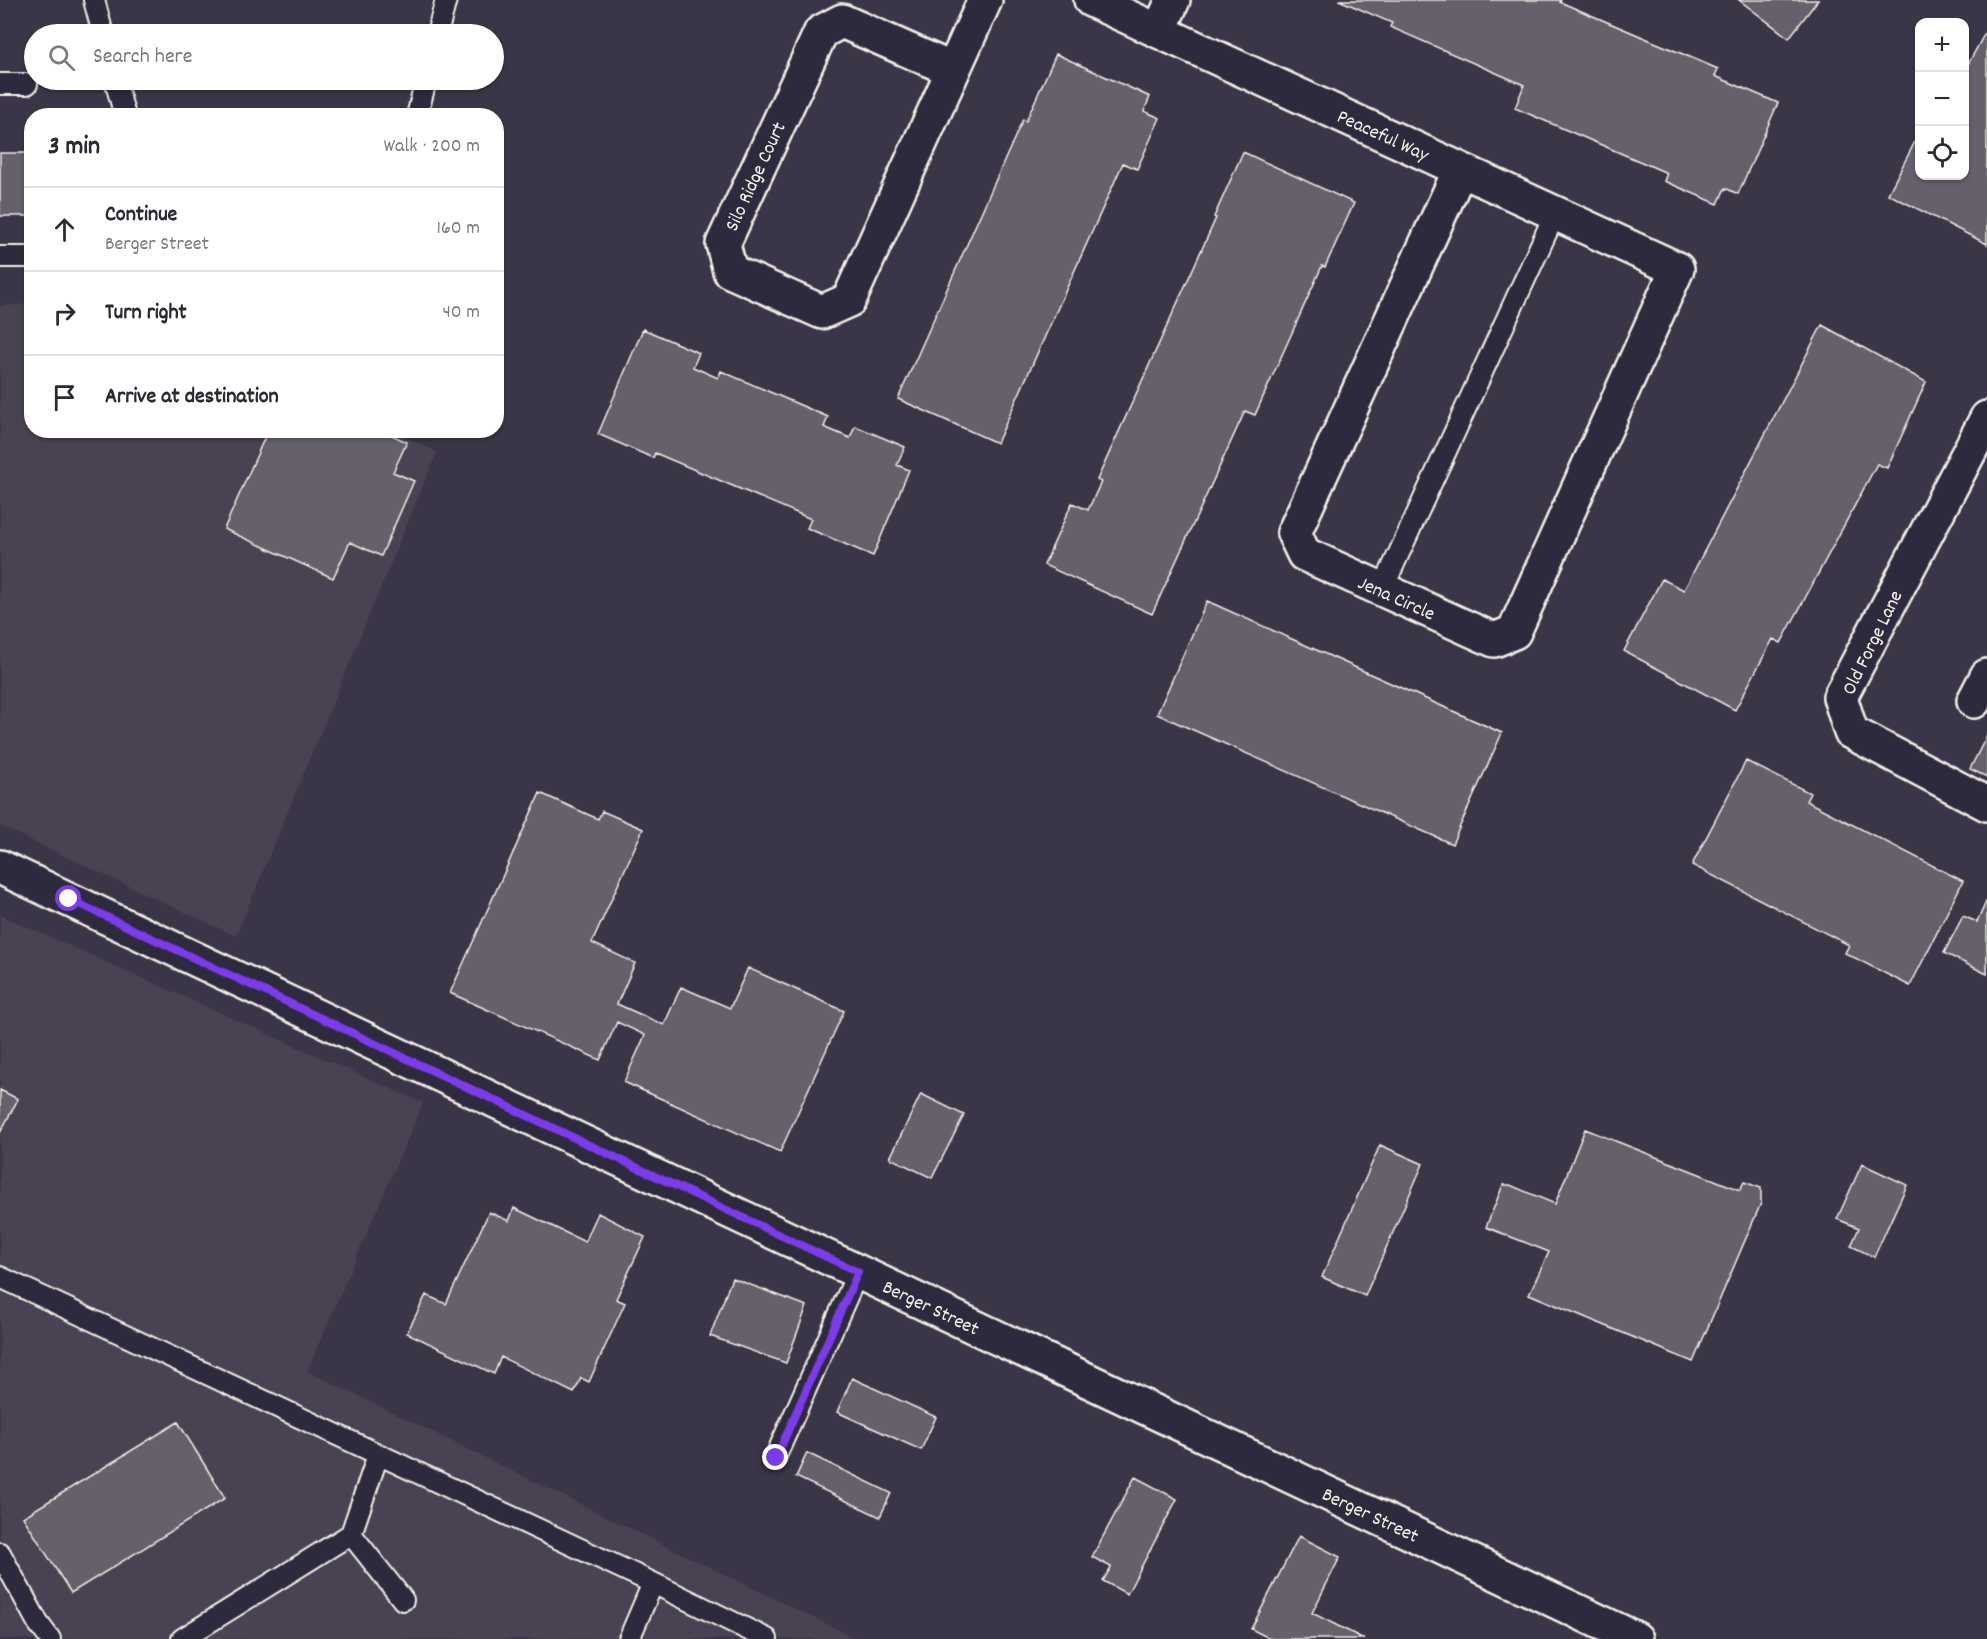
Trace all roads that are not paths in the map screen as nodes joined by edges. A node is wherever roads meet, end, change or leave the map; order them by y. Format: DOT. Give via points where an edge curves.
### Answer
graph roads {
  1 [pos="94,0"];
  2 [pos="446,0"];
  3 [pos="985,0"];
  4 [pos="1091,0"];
  5 [pos="1173,0"];
  6 [pos="100,24"];
  7 [pos="440,24"];
  8 [pos="1159,31"];
  9 [pos="952,70"];
  10 [pos="0,84"];
  11 [pos="24,84"];
  12 [pos="118,90"];
  13 [pos="424,90"];
  14 [pos="123,108"];
  15 [pos="419,108"];
  16 [pos="1460,170"];
  17 [pos="1555,214"];
  18 [pos="0,257"];
  19 [pos="24,257"];
  20 [pos="1677,269"];
  21 [pos="1987,418"];
  22 [pos="1382,590"];
  23 [pos="1987,804"];
  24 [pos="0,867"];
  25 [pos="858,1272"];
  26 [pos="0,1277"];
  27 [pos="378,1455"];
  28 [pos="776,1458"];
  29 [pos="351,1534"];
  30 [pos="0,1553"];
  31 [pos="653,1583"];
  32 [pos="403,1600"];
  33 [pos="50,1639"];
  34 [pos="182,1639"];
  35 [pos="629,1639"];
  36 [pos="767,1639"];
  37 [pos="1636,1639"];
  1 -- 6 [label="lane"];
  2 -- 7 [label="lane"];
  3 -- 9 [label="street, Silo Ridge Court"];
  4 -- 8 [label="street, Peaceful Way"];
  5 -- 8 [label="street"];
  8 -- 16 [label="street, Peaceful Way"];
  9 -- 9 [label="street, Silo Ridge Court" via="849,300 822,312 730,271 723,244 821,32 842,21"];
  10 -- 11 [label="lane"];
  12 -- 14 [label="lane"];
  13 -- 15 [label="lane"];
  16 -- 17 [label="street, Peaceful Way"];
  16 -- 22 [label="street, Jena Circle" via="1294,533 1304,554"];
  17 -- 20 [label="street, Peaceful Way"];
  17 -- 22 [label="lane"];
  18 -- 19 [label="lane"];
  20 -- 22 [label="street, Jena Circle" via="1514,632 1494,640"];
  21 -- 23 [label="street, Old Forge Lane" via="1840,697 1851,732"];
  24 -- 25 [label="street, Berger Street"];
  25 -- 28 [label="lane"];
  25 -- 37 [label="street, Berger Street"];
  26 -- 27 [label="lane"];
  27 -- 29 [label="lane"];
  27 -- 31 [label="lane"];
  29 -- 32 [label="lane"];
  29 -- 34 [label="lane"];
  30 -- 33 [label="lane"];
  31 -- 35 [label="lane"];
  31 -- 36 [label="lane"];
}
